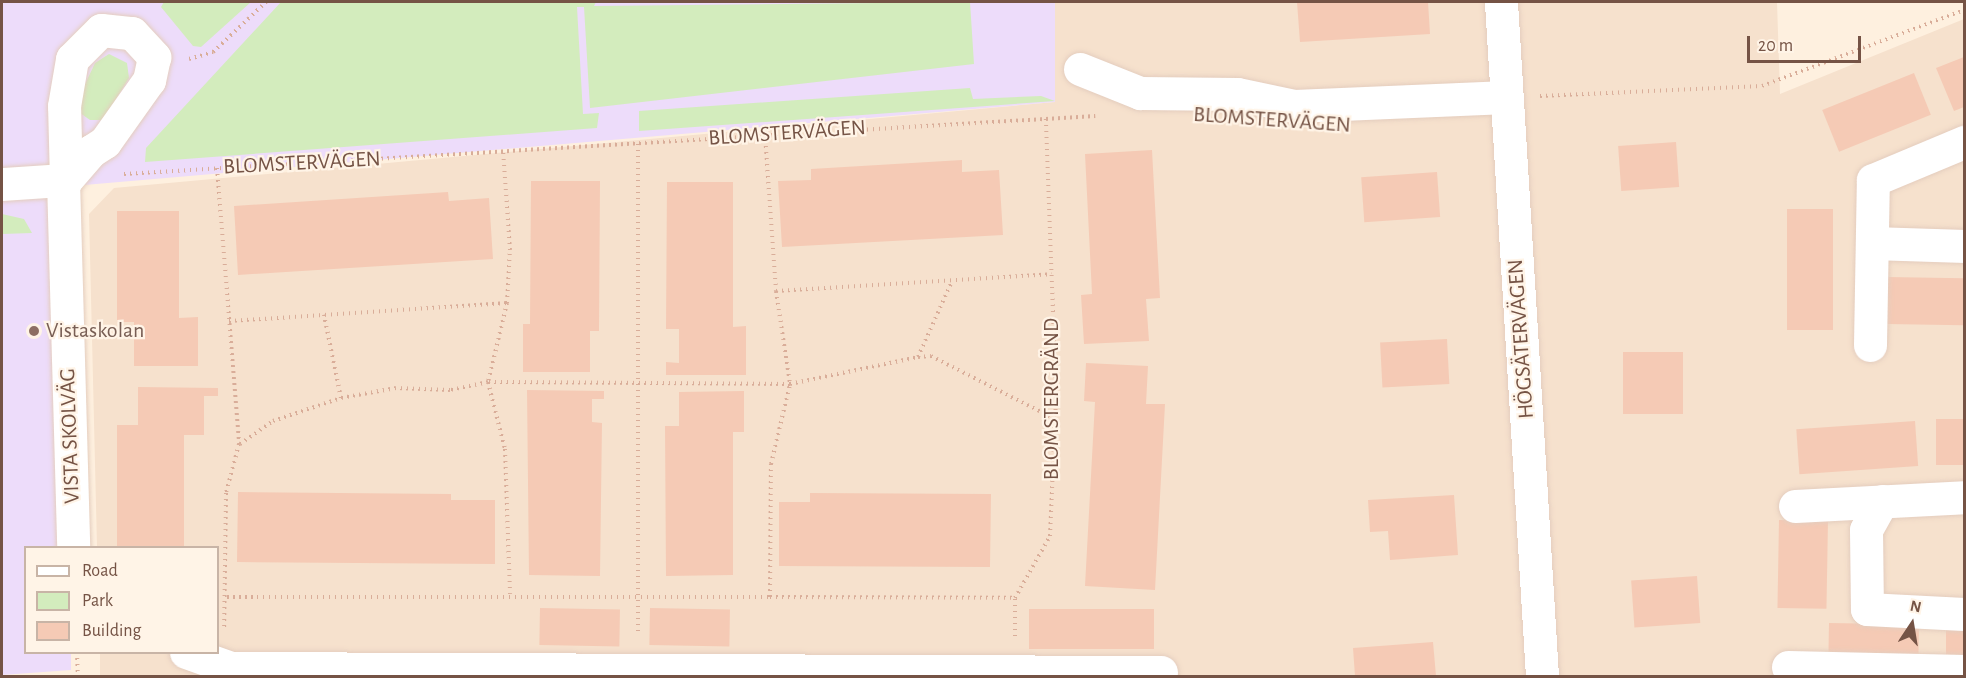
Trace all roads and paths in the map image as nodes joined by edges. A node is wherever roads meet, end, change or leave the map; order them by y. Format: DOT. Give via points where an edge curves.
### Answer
graph roads {
  1 [pos="266,2"];
  2 [pos="1501,2"];
  3 [pos="1965,10"];
  4 [pos="154,68"];
  5 [pos="1080,69"];
  6 [pos="1507,97"];
  7 [pos="1104,116"];
  8 [pos="1046,117"];
  9 [pos="765,134"];
  10 [pos="1965,142"];
  11 [pos="638,144"];
  12 [pos="503,151"];
  13 [pos="217,168"];
  14 [pos="65,180"];
  15 [pos="2,184"];
  16 [pos="1873,243"];
  17 [pos="1965,246"];
  18 [pos="1051,274"];
  19 [pos="952,281"];
  20 [pos="776,291"];
  21 [pos="507,303"];
  22 [pos="324,315"];
  23 [pos="229,321"];
  24 [pos="1870,345"];
  25 [pos="918,357"];
  26 [pos="488,382"];
  27 [pos="639,383"];
  28 [pos="790,384"];
  29 [pos="341,398"];
  30 [pos="1055,418"];
  31 [pos="239,444"];
  32 [pos="1965,497"];
  33 [pos="1882,501"];
  34 [pos="1795,506"];
  35 [pos="73,546"];
  36 [pos="510,594"];
  37 [pos="639,596"];
  38 [pos="227,597"];
  39 [pos="770,597"];
  40 [pos="1015,598"];
  41 [pos="1965,614"];
  42 [pos="77,654"];
  43 [pos="191,654"];
  44 [pos="220,667"];
  45 [pos="1788,667"];
  46 [pos="638,670"];
  47 [pos="1014,670"];
  48 [pos="1965,671"];
  49 [pos="1161,672"];
  50 [pos="78,676"];
  51 [pos="1542,676"];
  1 -- 4 [label="path" via="213,52"];
  2 -- 6 [label="street, HÖGSÄTERVÄGEN"];
  3 -- 6 [label="path" via="1762,86"];
  4 -- 14 [label="street" via="141,97"];
  4 -- 14 [label="street, VISTA SKOLVÄG" via="149,47 132,33 110,28 88,37 72,59 67,83"];
  5 -- 6 [label="street, BLOMSTERVÄGEN" via="1140,93 1237,94 1293,106"];
  6 -- 51 [label="street, HÖGSÄTERVÄGEN"];
  7 -- 8 [label="path, BLOMSTERVÄGEN"];
  8 -- 9 [label="path, BLOMSTERVÄGEN"];
  8 -- 18 [label="path, BLOMSTERGRÄND"];
  9 -- 11 [label="path, BLOMSTERVÄGEN"];
  9 -- 20 [label="path"];
  10 -- 16 [label="street" via="1873,180"];
  11 -- 12 [label="path, BLOMSTERVÄGEN"];
  11 -- 27 [label="path"];
  12 -- 13 [label="path, BLOMSTERVÄGEN"];
  12 -- 21 [label="path" via="510,250"];
  13 -- 14 [label="path, BLOMSTERVÄGEN"];
  13 -- 23 [label="path"];
  14 -- 15 [label="street"];
  14 -- 35 [label="street, VISTA SKOLVÄG"];
  16 -- 17 [label="street"];
  16 -- 24 [label="street"];
  18 -- 19 [label="path"];
  18 -- 30 [label="path, BLOMSTERGRÄND"];
  19 -- 20 [label="path"];
  19 -- 25 [label="path" via="919,345"];
  20 -- 28 [label="path"];
  21 -- 22 [label="path"];
  21 -- 26 [label="path"];
  22 -- 23 [label="path"];
  22 -- 29 [label="path"];
  23 -- 31 [label="path"];
  25 -- 28 [label="path"];
  25 -- 30 [label="path" via="931,356"];
  26 -- 27 [label="path"];
  26 -- 29 [label="path" via="450,390 396,388"];
  26 -- 36 [label="path" via="505,448"];
  27 -- 28 [label="path"];
  27 -- 37 [label="path"];
  28 -- 39 [label="path" via="771,464"];
  29 -- 31 [label="path" via="273,421"];
  30 -- 40 [label="path, BLOMSTERGRÄND" via="1050,536"];
  31 -- 38 [label="path" via="226,493"];
  32 -- 33 [label="street"];
  33 -- 34 [label="street"];
  33 -- 41 [label="street" via="1866,530 1867,609"];
  36 -- 37 [label="path"];
  36 -- 38 [label="path"];
  37 -- 39 [label="path"];
  37 -- 46 [label="path"];
  38 -- 44 [label="path"];
  39 -- 40 [label="path"];
  40 -- 47 [label="path, BLOMSTERGRÄND"];
  42 -- 50 [label="path"];
  43 -- 44 [label="street"];
  44 -- 46 [label="street"];
  45 -- 48 [label="street"];
  46 -- 47 [label="street"];
  47 -- 49 [label="street"];
}
